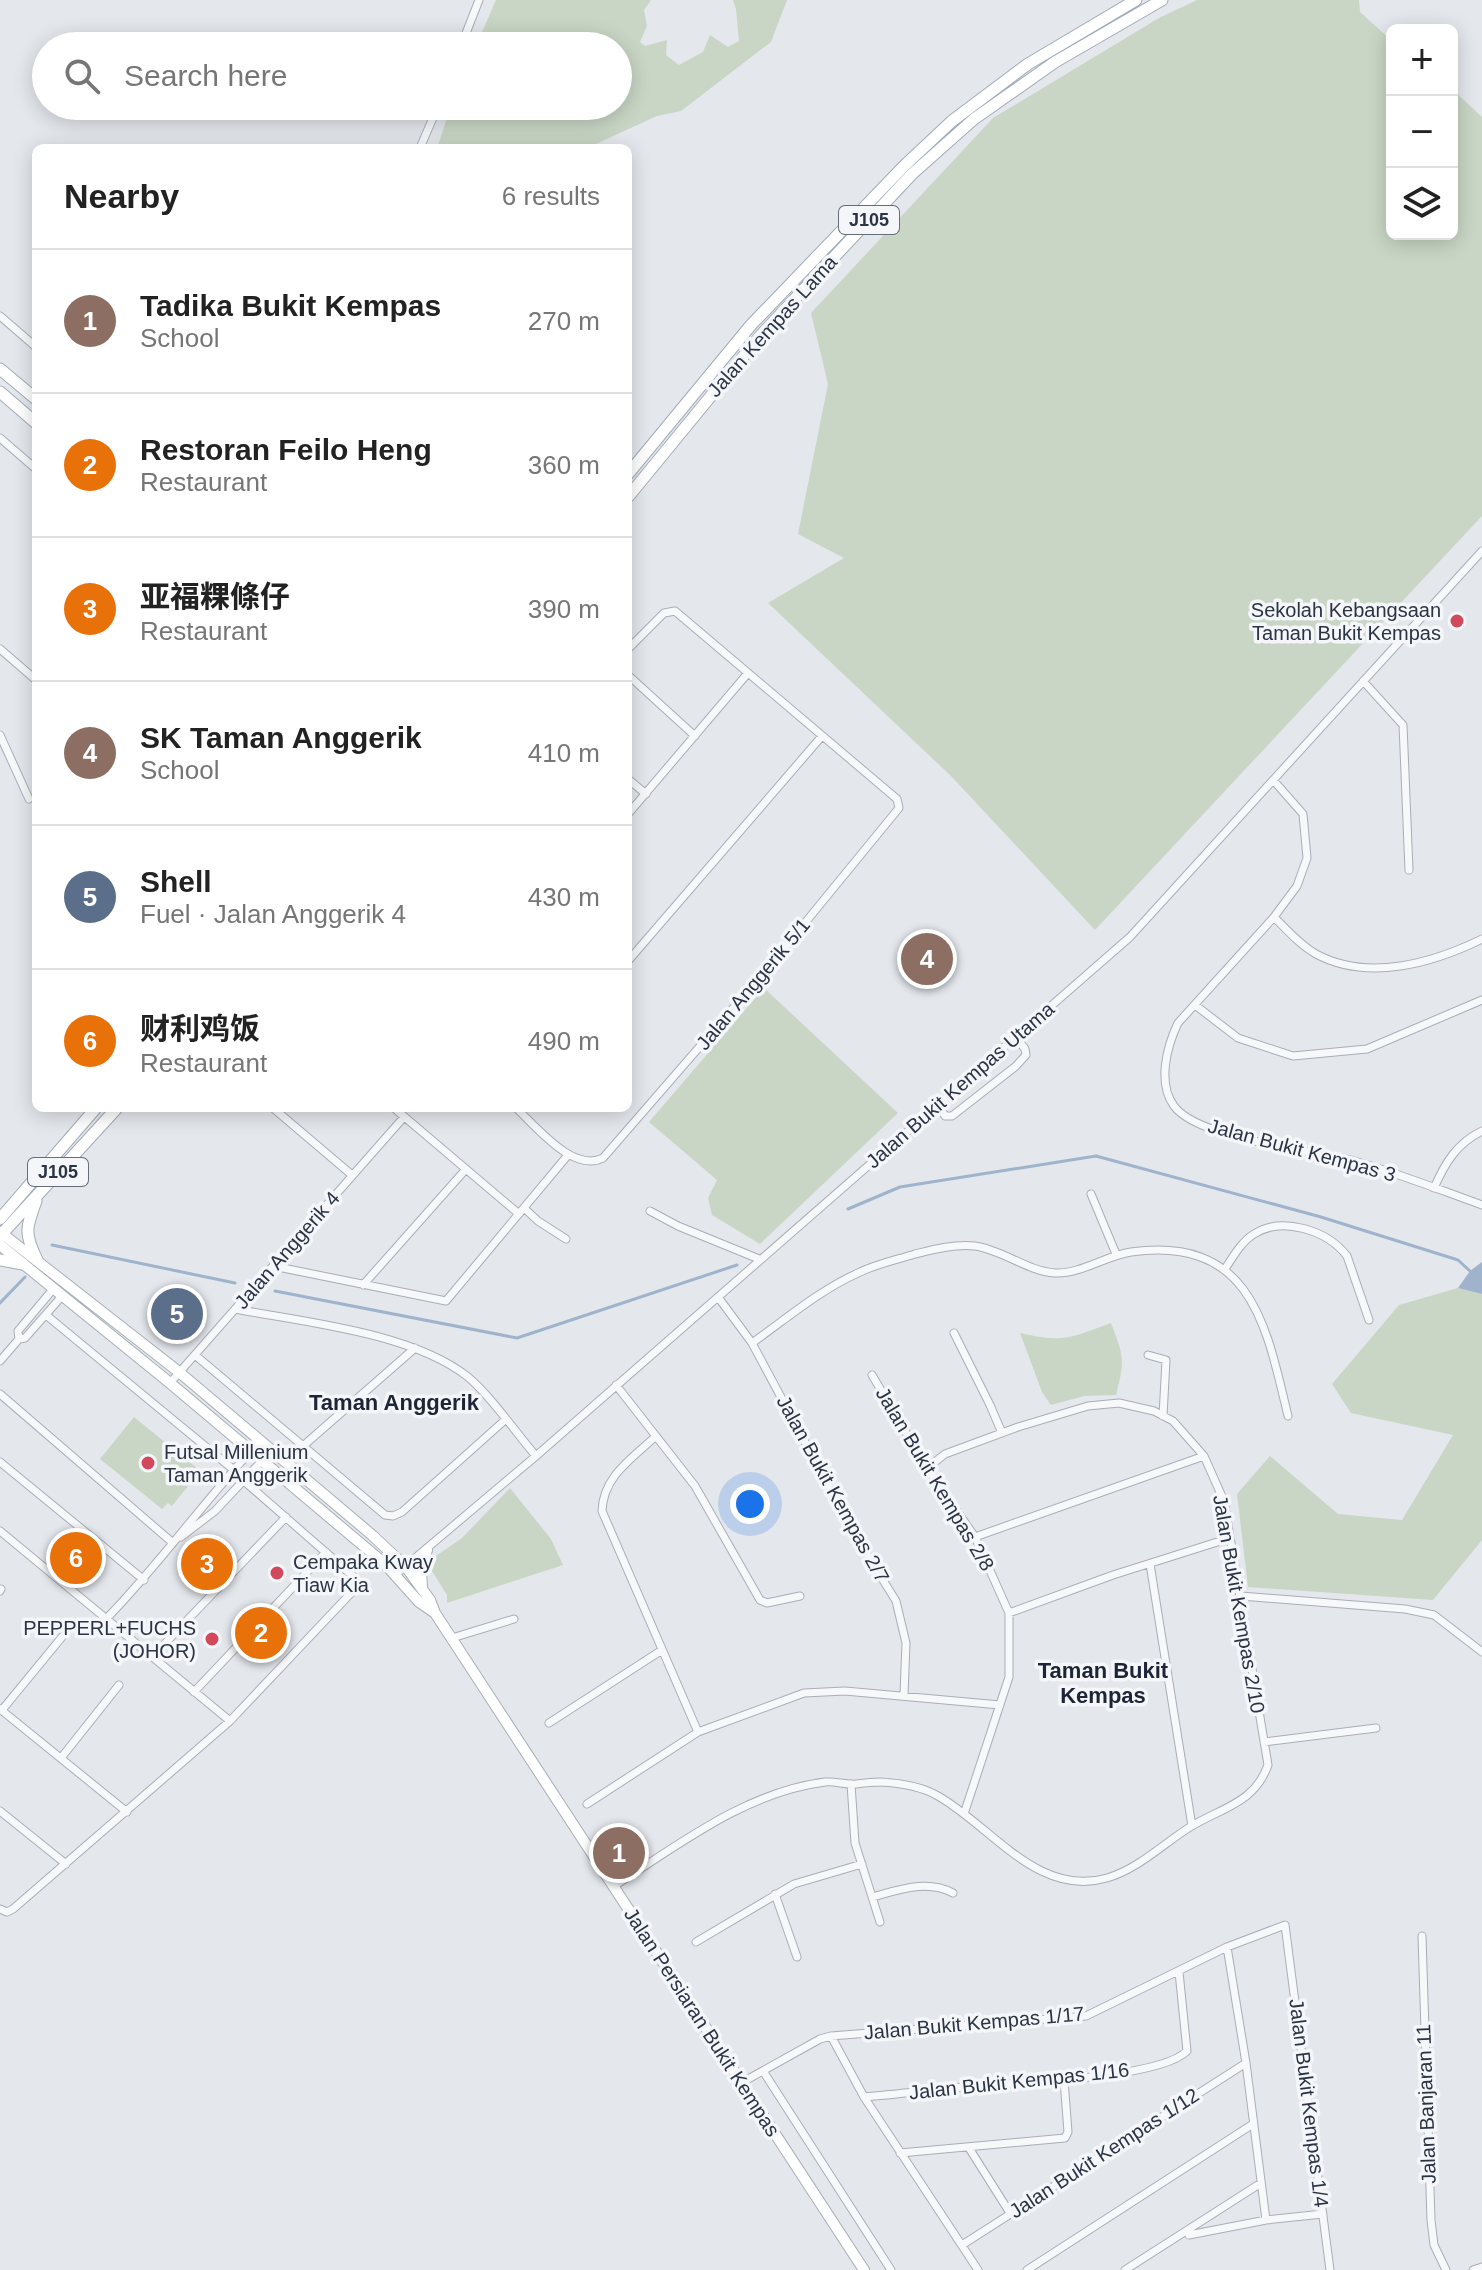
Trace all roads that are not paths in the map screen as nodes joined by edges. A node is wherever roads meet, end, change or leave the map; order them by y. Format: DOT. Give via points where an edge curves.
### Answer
graph roads {
  1 [pos="479,0"];
  2 [pos="1136,0"];
  3 [pos="1162,0"];
  4 [pos="466,32"];
  5 [pos="432,120"];
  6 [pos="422,144"];
  7 [pos="0,316"];
  8 [pos="32,344"];
  9 [pos="0,369"];
  10 [pos="0,392"];
  11 [pos="32,396"];
  12 [pos="32,416"];
  13 [pos="0,438"];
  14 [pos="32,466"];
  15 [pos="632,469"];
  16 [pos="632,492"];
  17 [pos="1482,551"];
  18 [pos="632,645"];
  19 [pos="0,649"];
  20 [pos="748,673"];
  21 [pos="32,677"];
  22 [pos="632,679"];
  23 [pos="1363,681"];
  24 [pos="0,735"];
  25 [pos="695,736"];
  26 [pos="822,736"];
  27 [pos="1274,781"];
  28 [pos="632,782"];
  29 [pos="646,794"];
  30 [pos="29,799"];
  31 [pos="632,810"];
  32 [pos="1409,870"];
  33 [pos="1274,917"];
  34 [pos="1482,939"];
  35 [pos="632,956"];
  36 [pos="1482,1000"];
  37 [pos="1195,1005"];
  38 [pos="1015,1036"];
  39 [pos="937,1104"];
  40 [pos="93,1112"];
  41 [pos="113,1112"];
  42 [pos="278,1112"];
  43 [pos="398,1112"];
  44 [pos="520,1112"];
  45 [pos="404,1117"];
  46 [pos="1482,1131"];
  47 [pos="568,1155"];
  48 [pos="466,1169"];
  49 [pos="352,1175"];
  50 [pos="1434,1188"];
  51 [pos="40,1193"];
  52 [pos="1091,1194"];
  53 [pos="1482,1205"];
  54 [pos="522,1211"];
  55 [pos="650,1211"];
  56 [pos="0,1219"];
  57 [pos="1,1234"];
  58 [pos="566,1239"];
  59 [pos="0,1245"];
  60 [pos="1116,1254"];
  61 [pos="759,1259"];
  62 [pos="0,1260"];
  63 [pos="37,1260"];
  64 [pos="23,1264"];
  65 [pos="273,1266"];
  66 [pos="1225,1269"];
  67 [pos="363,1285"];
  68 [pos="59,1292"];
  69 [pos="718,1297"];
  70 [pos="235,1309"];
  71 [pos="46,1315"];
  72 [pos="1369,1320"];
  73 [pos="954,1333"];
  74 [pos="19,1339"];
  75 [pos="752,1343"];
  76 [pos="415,1348"];
  77 [pos="195,1355"];
  78 [pos="1148,1355"];
  79 [pos="0,1361"];
  80 [pos="179,1372"];
  81 [pos="872,1375"];
  82 [pos="170,1383"];
  83 [pos="616,1385"];
  84 [pos="0,1394"];
  85 [pos="1163,1416"];
  86 [pos="1288,1416"];
  87 [pos="505,1420"];
  88 [pos="1002,1433"];
  89 [pos="655,1437"];
  90 [pos="260,1441"];
  91 [pos="303,1446"];
  92 [pos="272,1450"];
  93 [pos="251,1451"];
  94 [pos="536,1456"];
  95 [pos="1204,1456"];
  96 [pos="262,1460"];
  97 [pos="0,1462"];
  98 [pos="927,1468"];
  99 [pos="234,1470"];
  100 [pos="244,1481"];
  101 [pos="286,1517"];
  102 [pos="0,1531"];
  103 [pos="975,1537"];
  104 [pos="1230,1538"];
  105 [pos="173,1543"];
  106 [pos="427,1550"];
  107 [pos="326,1552"];
  108 [pos="1150,1564"];
  109 [pos="406,1567"];
  110 [pos="395,1575"];
  111 [pos="144,1580"];
  112 [pos="422,1589"];
  113 [pos="800,1596"];
  114 [pos="1241,1596"];
  115 [pos="435,1613"];
  116 [pos="1009,1613"];
  117 [pos="106,1619"];
  118 [pos="514,1619"];
  119 [pos="62,1637"];
  120 [pos="452,1638"];
  121 [pos="662,1650"];
  122 [pos="1482,1652"];
  123 [pos="152,1657"];
  124 [pos="119,1685"];
  125 [pos="194,1692"];
  126 [pos="904,1695"];
  127 [pos="1000,1705"];
  128 [pos="1,1710"];
  129 [pos="230,1721"];
  130 [pos="549,1723"];
  131 [pos="1376,1728"];
  132 [pos="698,1732"];
  133 [pos="1264,1742"];
  134 [pos="61,1758"];
  135 [pos="851,1784"];
  136 [pos="587,1804"];
  137 [pos="0,1811"];
  138 [pos="127,1812"];
  139 [pos="964,1814"];
  140 [pos="1192,1826"];
  141 [pos="66,1864"];
  142 [pos="862,1864"];
  143 [pos="614,1886"];
  144 [pos="953,1893"];
  145 [pos="775,1894"];
  146 [pos="872,1897"];
  147 [pos="4,1910"];
  148 [pos="880,1922"];
  149 [pos="1287,1936"];
  150 [pos="1422,1936"];
  151 [pos="696,1942"];
  152 [pos="1227,1947"];
  153 [pos="797,1957"];
  154 [pos="1179,1972"];
  155 [pos="831,2036"];
  156 [pos="1246,2063"];
  157 [pos="763,2071"];
  158 [pos="1064,2080"];
  159 [pos="741,2083"];
  160 [pos="864,2097"];
  161 [pos="1253,2124"];
  162 [pos="969,2148"];
  163 [pos="900,2153"];
  164 [pos="1261,2183"];
  165 [pos="1010,2213"];
  166 [pos="1323,2214"];
  167 [pos="1266,2220"];
  168 [pos="1179,2237"];
  169 [pos="962,2245"];
  170 [pos="1482,2267"];
  171 [pos="864,2270"];
  172 [pos="891,2270"];
  173 [pos="978,2270"];
  174 [pos="1027,2270"];
  175 [pos="1125,2270"];
  176 [pos="1330,2270"];
  177 [pos="1446,2270"];
  178 [pos="1473,2270"];
  1 -- 4 [label="street"];
  2 -- 15 [label="main road, Jalan Kempas Lama / J105" via="1028,64 952,121 751,325"];
  3 -- 16 [label="main road, Jalan Kempas Lama / J105" via="1009,94 912,174 761,335"];
  5 -- 6 [label="street"];
  7 -- 8 [label="street"];
  9 -- 11 [label="main road"];
  10 -- 12 [label="main road"];
  13 -- 14 [label="street"];
  17 -- 23 [label="street, Jalan Bukit Kempas Utama"];
  18 -- 20 [label="street" via="671,610"];
  19 -- 21 [label="street"];
  20 -- 25 [label="street"];
  20 -- 26 [label="street"];
  22 -- 25 [label="street"];
  23 -- 27 [label="street, Jalan Bukit Kempas Utama"];
  23 -- 32 [label="street" via="1403,725"];
  24 -- 30 [label="street"];
  25 -- 29 [label="street"];
  26 -- 35 [label="street"];
  26 -- 47 [label="street, Jalan Anggerik 5/1" via="897,799 899,808 603,1158 588,1163"];
  27 -- 33 [label="street, Jalan Bukit Kempas 3" via="1303,814 1307,858 1297,886"];
  27 -- 38 [label="street, Jalan Bukit Kempas Utama" via="1130,937"];
  28 -- 29 [label="street"];
  29 -- 31 [label="street"];
  33 -- 34 [label="street" via="1315,953 1340,964 1416,964"];
  33 -- 37 [label="street, Jalan Bukit Kempas 3"];
  36 -- 37 [label="street" via="1367,1049 1293,1056 1238,1038"];
  37 -- 50 [label="street, Jalan Bukit Kempas 3" via="1170,1041 1166,1065 1175,1108 1193,1121 1235,1136 1352,1161"];
  38 -- 39 [label="street, Jalan Bukit Kempas Utama"];
  38 -- 39 [label="street" via="1026,1055 1016,1066 952,1116 945,1116"];
  39 -- 61 [label="street, Jalan Bukit Kempas Utama"];
  40 -- 56 [label="main road, J105"];
  41 -- 51 [label="main road, J105"];
  42 -- 49 [label="street"];
  43 -- 45 [label="street"];
  44 -- 47 [label="street"];
  45 -- 48 [label="street"];
  45 -- 49 [label="street, Jalan Anggerik 4"];
  46 -- 50 [label="street" via="1455,1150"];
  47 -- 54 [label="street"];
  48 -- 54 [label="street"];
  48 -- 67 [label="street"];
  49 -- 65 [label="street, Jalan Anggerik 4"];
  50 -- 53 [label="street, Jalan Bukit Kempas 3"];
  51 -- 57 [label="main road, J105"];
  51 -- 63 [label="main road" via="26,1234"];
  52 -- 60 [label="street"];
  54 -- 58 [label="street"];
  54 -- 67 [label="street" via="446,1301"];
  55 -- 61 [label="street"];
  57 -- 63 [label="street, Jalan Persiaran Bukit Kempas"];
  59 -- 64 [label="street, Jalan Persiaran Bukit Kempas"];
  60 -- 66 [label="street" via="1199,1256"];
  60 -- 75 [label="street" via="1054,1273 982,1247 945,1247 857,1273"];
  61 -- 69 [label="street, Jalan Bukit Kempas Utama"];
  62 -- 64 [label="main road"];
  63 -- 80 [label="street, Jalan Persiaran Bukit Kempas"];
  64 -- 68 [label="street, Jalan Persiaran Bukit Kempas"];
  65 -- 67 [label="street"];
  65 -- 70 [label="street, Jalan Anggerik 4"];
  66 -- 72 [label="street" via="1251,1235 1295,1226 1347,1256"];
  66 -- 86 [label="street" via="1261,1319"];
  68 -- 71 [label="street"];
  68 -- 74 [label="street" via="18,1331"];
  68 -- 82 [label="street, Jalan Persiaran Bukit Kempas"];
  69 -- 75 [label="street, Jalan Bukit Kempas 2/7"];
  69 -- 83 [label="street, Jalan Bukit Kempas Utama"];
  70 -- 76 [label="street"];
  70 -- 77 [label="street, Jalan Anggerik 4"];
  71 -- 74 [label="street"];
  71 -- 99 [label="street"];
  73 -- 88 [label="street"];
  74 -- 79 [label="street"];
  75 -- 126 [label="street, Jalan Bukit Kempas 2/7" via="896,1601 906,1643"];
  76 -- 87 [label="street" via="471,1379"];
  76 -- 91 [label="street"];
  77 -- 80 [label="street, Jalan Anggerik 4"];
  77 -- 91 [label="street"];
  78 -- 85 [label="street" via="1166,1360"];
  80 -- 82 [label="street, Jalan Anggerik 4"];
  80 -- 90 [label="street, Jalan Persiaran Bukit Kempas"];
  81 -- 98 [label="street, Jalan Bukit Kempas 2/8"];
  82 -- 93 [label="street, Jalan Persiaran Bukit Kempas"];
  83 -- 89 [label="street"];
  83 -- 94 [label="street, Jalan Bukit Kempas Utama"];
  84 -- 105 [label="street"];
  85 -- 88 [label="street, Jalan Bukit Kempas 2/10" via="1119,1403 1088,1406"];
  85 -- 95 [label="street, Jalan Bukit Kempas 2/10"];
  87 -- 91 [label="street" via="393,1516 380,1513"];
  87 -- 94 [label="street"];
  88 -- 98 [label="street, Jalan Bukit Kempas 2/10" via="945,1454"];
  89 -- 113 [label="street" via="695,1486 760,1600"];
  89 -- 121 [label="street" via="612,1477 602,1495 602,1511"];
  90 -- 92 [label="street, Jalan Persiaran Bukit Kempas"];
  90 -- 93 [label="street"];
  92 -- 96 [label="street"];
  92 -- 109 [label="street, Jalan Persiaran Bukit Kempas"];
  93 -- 96 [label="street, Jalan Persiaran Bukit Kempas"];
  93 -- 99 [label="street"];
  94 -- 106 [label="street, Jalan Bukit Kempas Utama"];
  95 -- 103 [label="street"];
  95 -- 104 [label="street, Jalan Bukit Kempas 2/10" via="1223,1496"];
  96 -- 100 [label="street"];
  96 -- 110 [label="street, Jalan Persiaran Bukit Kempas"];
  97 -- 111 [label="street"];
  98 -- 103 [label="street, Jalan Bukit Kempas 2/8"];
  99 -- 105 [label="street"];
  100 -- 101 [label="street"];
  100 -- 105 [label="street"];
  101 -- 107 [label="street"];
  101 -- 123 [label="street"];
  102 -- 117 [label="street"];
  103 -- 116 [label="street, Jalan Bukit Kempas 2/8"];
  104 -- 108 [label="street"];
  104 -- 114 [label="street, Jalan Bukit Kempas 2/10"];
  105 -- 111 [label="street"];
  106 -- 109 [label="street, Jalan Bukit Kempas Utama"];
  106 -- 112 [label="street"];
  107 -- 125 [label="street"];
  107 -- 129 [label="street" via="357,1581 353,1591"];
  108 -- 116 [label="street"];
  108 -- 140 [label="street"];
  109 -- 110 [label="street, Jalan Bukit Kempas Utama"];
  109 -- 112 [label="street, Jalan Persiaran Bukit Kempas"];
  110 -- 115 [label="street, Jalan Persiaran Bukit Kempas"];
  111 -- 117 [label="street"];
  112 -- 115 [label="street, Jalan Persiaran Bukit Kempas"];
  114 -- 122 [label="street" via="1434,1615"];
  114 -- 133 [label="street, Jalan Bukit Kempas 2/10"];
  115 -- 120 [label="street, Jalan Persiaran Bukit Kempas"];
  116 -- 127 [label="street, Jalan Bukit Kempas 2/8" via="1009,1677"];
  117 -- 123 [label="street"];
  118 -- 120 [label="street"];
  119 -- 128 [label="street"];
  120 -- 143 [label="street, Jalan Persiaran Bukit Kempas"];
  121 -- 130 [label="street"];
  121 -- 132 [label="street"];
  123 -- 125 [label="street"];
  124 -- 134 [label="street"];
  125 -- 129 [label="street"];
  126 -- 127 [label="street"];
  126 -- 132 [label="street" via="804,1693"];
  127 -- 139 [label="street, Jalan Bukit Kempas 2/8"];
  128 -- 134 [label="street"];
  129 -- 138 [label="street"];
  131 -- 133 [label="street"];
  132 -- 136 [label="street"];
  133 -- 140 [label="street, Jalan Bukit Kempas 2/10" via="1268,1765 1262,1781 1250,1795"];
  134 -- 138 [label="street"];
  135 -- 139 [label="street" via="913,1786"];
  135 -- 142 [label="street"];
  135 -- 143 [label="street" via="826,1782 738,1808"];
  137 -- 141 [label="street"];
  138 -- 141 [label="street"];
  139 -- 140 [label="street" via="1022,1861 1067,1879 1107,1878"];
  141 -- 147 [label="street"];
  142 -- 145 [label="street"];
  142 -- 146 [label="street"];
  143 -- 159 [label="street, Jalan Persiaran Bukit Kempas"];
  144 -- 146 [label="street" via="925,1886"];
  145 -- 151 [label="street"];
  145 -- 153 [label="street"];
  146 -- 148 [label="street"];
  149 -- 152 [label="street, Jalan Bukit Kempas 1/17" via="1285,1925"];
  149 -- 166 [label="street, Jalan Bukit Kempas 1/4"];
  150 -- 177 [label="street, Jalan Banjaran 11" via="1431,2220 1434,2245"];
  152 -- 154 [label="street, Jalan Bukit Kempas 1/17"];
  152 -- 156 [label="street"];
  154 -- 155 [label="street, Jalan Bukit Kempas 1/17" via="1086,2016"];
  154 -- 158 [label="street, Jalan Bukit Kempas 1/16" via="1187,2051 1182,2057"];
  155 -- 157 [label="street, Jalan Bukit Kempas 1/17"];
  155 -- 160 [label="street"];
  156 -- 161 [label="street"];
  156 -- 165 [label="street, Jalan Bukit Kempas 1/12"];
  157 -- 159 [label="street, Jalan Bukit Kempas 1/17"];
  157 -- 172 [label="street"];
  158 -- 160 [label="street, Jalan Bukit Kempas 1/16"];
  158 -- 162 [label="street" via="1065,2138"];
  159 -- 171 [label="street, Jalan Persiaran Bukit Kempas"];
  160 -- 163 [label="street"];
  161 -- 164 [label="street"];
  161 -- 174 [label="street"];
  162 -- 163 [label="street"];
  162 -- 165 [label="street"];
  163 -- 169 [label="street"];
  164 -- 167 [label="street"];
  164 -- 168 [label="street"];
  165 -- 169 [label="street, Jalan Bukit Kempas 1/12"];
  166 -- 167 [label="street"];
  166 -- 176 [label="street, Jalan Bukit Kempas 1/4"];
  167 -- 168 [label="street"];
  168 -- 175 [label="street"];
  169 -- 173 [label="street"];
  170 -- 178 [label="street"];
}
